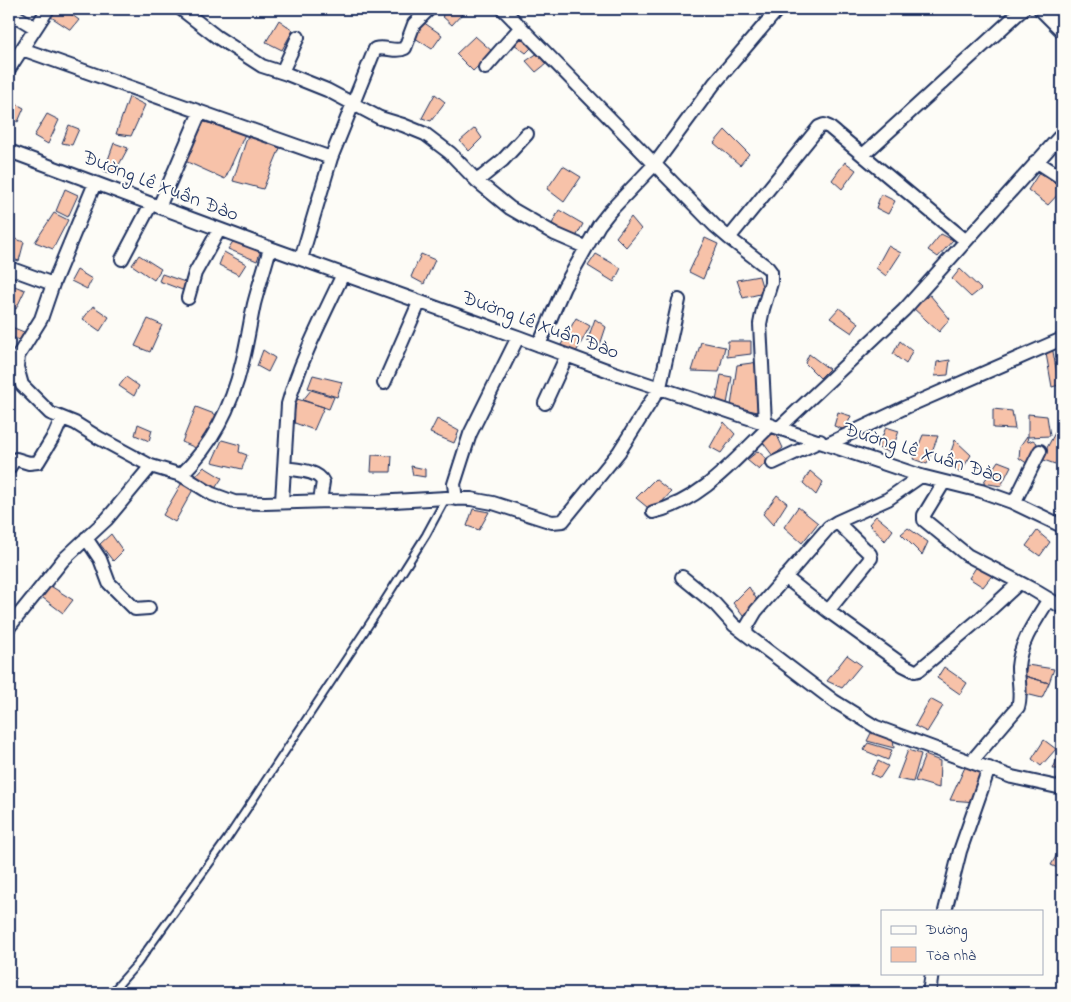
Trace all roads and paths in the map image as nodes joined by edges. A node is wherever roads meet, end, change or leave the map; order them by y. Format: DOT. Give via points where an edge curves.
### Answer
graph roads {
  1 [pos="48,9"];
  2 [pos="181,9"];
  3 [pos="429,9"];
  4 [pos="503,9"];
  5 [pos="778,9"];
  6 [pos="1023,9"];
  7 [pos="1040,9"];
  8 [pos="9,12"];
  9 [pos="34,27"];
  10 [pos="521,27"];
  11 [pos="1062,31"];
  12 [pos="298,37"];
  13 [pos="22,49"];
  14 [pos="485,68"];
  15 [pos="9,69"];
  16 [pos="282,72"];
  17 [pos="353,104"];
  18 [pos="200,112"];
  19 [pos="527,134"];
  20 [pos="1062,134"];
  21 [pos="9,151"];
  22 [pos="863,155"];
  23 [pos="331,158"];
  24 [pos="1036,161"];
  25 [pos="655,164"];
  26 [pos="1062,178"];
  27 [pos="477,181"];
  28 [pos="95,183"];
  29 [pos="155,205"];
  30 [pos="219,230"];
  31 [pos="729,238"];
  32 [pos="964,240"];
  33 [pos="270,248"];
  34 [pos="585,248"];
  35 [pos="122,259"];
  36 [pos="301,259"];
  37 [pos="9,268"];
  38 [pos="343,274"];
  39 [pos="53,284"];
  40 [pos="188,298"];
  41 [pos="679,300"];
  42 [pos="419,303"];
  43 [pos="518,336"];
  44 [pos="1062,339"];
  45 [pos="539,345"];
  46 [pos="567,355"];
  47 [pos="384,383"];
  48 [pos="660,387"];
  49 [pos="545,403"];
  50 [pos="62,418"];
  51 [pos="772,425"];
  52 [pos="824,443"];
  53 [pos="1040,451"];
  54 [pos="773,464"];
  55 [pos="151,466"];
  56 [pos="9,468"];
  57 [pos="284,468"];
  58 [pos="181,475"];
  59 [pos="921,476"];
  60 [pos="944,482"];
  61 [pos="451,498"];
  62 [pos="282,501"];
  63 [pos="320,501"];
  64 [pos="1014,503"];
  65 [pos="653,512"];
  66 [pos="837,522"];
  67 [pos="1062,526"];
  68 [pos="86,538"];
  69 [pos="682,577"];
  70 [pos="785,577"];
  71 [pos="1019,583"];
  72 [pos="1049,599"];
  73 [pos="1062,607"];
  74 [pos="149,608"];
  75 [pos="828,611"];
  76 [pos="9,626"];
  77 [pos="747,635"];
  78 [pos="972,760"];
  79 [pos="989,768"];
  80 [pos="1062,788"];
  81 [pos="945,910"];
  82 [pos="932,974"];
  83 [pos="113,991"];
  84 [pos="929,993"];
  1 -- 9 [label="street"];
  2 -- 16 [label="street" via="253,62"];
  3 -- 17 [label="street" via="414,24 406,48 375,49"];
  4 -- 10 [label="street"];
  5 -- 25 [label="street" via="714,84"];
  6 -- 22 [label="street"];
  7 -- 11 [label="street"];
  8 -- 9 [label="street"];
  9 -- 13 [label="street"];
  10 -- 14 [label="street"];
  10 -- 25 [label="street"];
  12 -- 16 [label="street"];
  13 -- 15 [label="street"];
  13 -- 18 [label="street"];
  16 -- 17 [label="street"];
  17 -- 23 [label="street"];
  17 -- 27 [label="street" via="380,118 425,134 450,152"];
  18 -- 23 [label="street"];
  18 -- 29 [label="street"];
  19 -- 27 [label="street" via="503,160"];
  20 -- 24 [label="street"];
  21 -- 28 [label="street, Đường Lê Xuân Đào"];
  22 -- 31 [label="street" via="829,127 821,126"];
  22 -- 32 [label="street"];
  23 -- 36 [label="street"];
  24 -- 26 [label="street"];
  24 -- 32 [label="street"];
  25 -- 31 [label="street"];
  25 -- 34 [label="street" via="610,211"];
  27 -- 34 [label="street" via="510,208"];
  28 -- 29 [label="street, Đường Lê Xuân Đào"];
  28 -- 39 [label="street"];
  29 -- 30 [label="street, Đường Lê Xuân Đào"];
  29 -- 35 [label="street"];
  30 -- 33 [label="street, Đường Lê Xuân Đào"];
  30 -- 40 [label="street" via="195,273"];
  31 -- 51 [label="street" via="771,272 760,324"];
  32 -- 51 [label="street" via="904,310"];
  33 -- 36 [label="street, Đường Lê Xuân Đào"];
  33 -- 58 [label="street" via="230,403 212,438"];
  34 -- 45 [label="street"];
  36 -- 38 [label="street, Đường Lê Xuân Đào"];
  37 -- 39 [label="street"];
  38 -- 42 [label="street, Đường Lê Xuân Đào"];
  38 -- 57 [label="street" via="292,392 286,418"];
  39 -- 50 [label="street" via="41,319 18,356 17,367 27,391 50,413"];
  41 -- 48 [label="street"];
  42 -- 43 [label="street, Đường Lê Xuân Đào"];
  42 -- 47 [label="street"];
  43 -- 45 [label="street, Đường Lê Xuân Đào"];
  43 -- 61 [label="street" via="470,434"];
  44 -- 52 [label="street"];
  45 -- 46 [label="street, Đường Lê Xuân Đào"];
  46 -- 48 [label="street, Đường Lê Xuân Đào"];
  46 -- 49 [label="street"];
  48 -- 51 [label="street, Đường Lê Xuân Đào"];
  48 -- 61 [label="street" via="619,452 563,521 552,522 493,503"];
  50 -- 55 [label="street"];
  50 -- 56 [label="street" via="38,462 33,464 16,459"];
  51 -- 52 [label="street, Đường Lê Xuân Đào"];
  51 -- 65 [label="street" via="705,486 677,505"];
  52 -- 54 [label="street"];
  52 -- 59 [label="street, Đường Lê Xuân Đào"];
  53 -- 64 [label="street"];
  55 -- 58 [label="street"];
  55 -- 68 [label="street" via="107,519"];
  57 -- 62 [label="street"];
  57 -- 63 [label="street" via="319,476 323,482"];
  58 -- 62 [label="street" via="228,500 244,503"];
  59 -- 60 [label="street, Đường Lê Xuân Đào"];
  59 -- 66 [label="street" via="888,499"];
  60 -- 64 [label="street, Đường Lê Xuân Đào"];
  60 -- 71 [label="street" via="924,520 967,555"];
  61 -- 63 [label="street"];
  61 -- 83 [label="lane" via="227,839 137,964"];
  62 -- 63 [label="street"];
  64 -- 67 [label="street, Đường Lê Xuân Đào"];
  66 -- 70 [label="street" via="820,536"];
  66 -- 75 [label="street" via="871,558"];
  68 -- 74 [label="street" via="100,559 109,583 136,609"];
  68 -- 76 [label="street" via="63,560"];
  69 -- 77 [label="street"];
  70 -- 75 [label="street"];
  70 -- 77 [label="street" via="756,611 746,628"];
  71 -- 72 [label="street"];
  71 -- 75 [label="street" via="915,671"];
  72 -- 73 [label="street"];
  72 -- 78 [label="street" via="1020,654 1018,707"];
  77 -- 78 [label="street" via="834,701 876,727"];
  78 -- 79 [label="street"];
  79 -- 80 [label="street" via="1012,777"];
  79 -- 81 [label="street" via="960,851"];
  82 -- 84 [label="street"];
}
